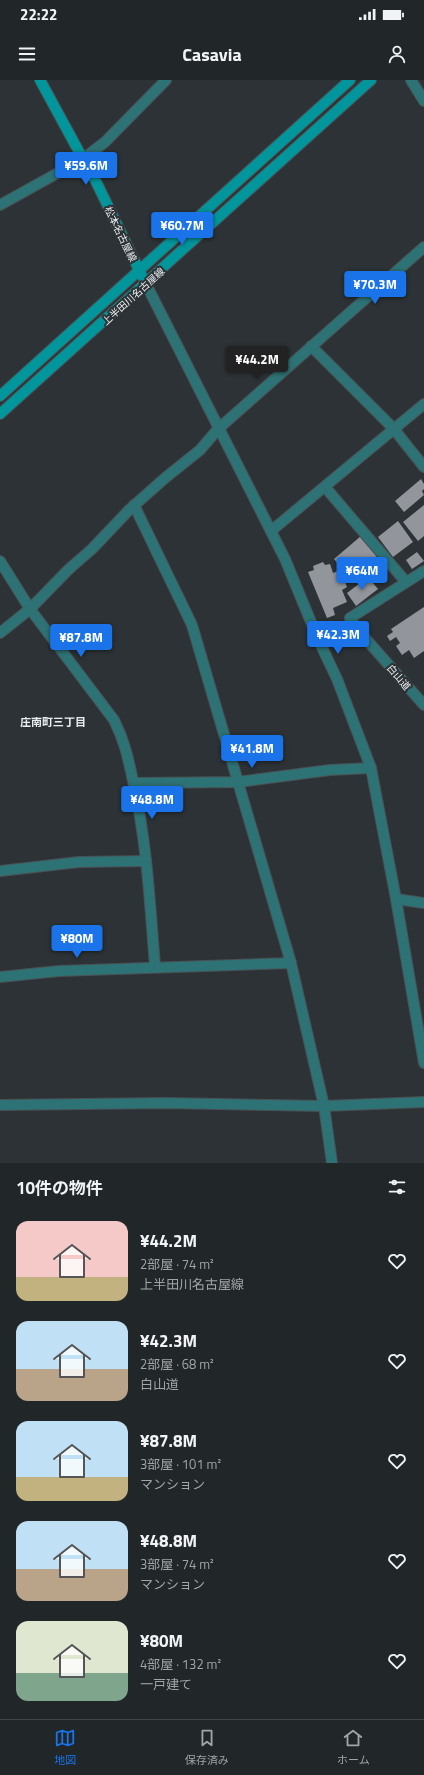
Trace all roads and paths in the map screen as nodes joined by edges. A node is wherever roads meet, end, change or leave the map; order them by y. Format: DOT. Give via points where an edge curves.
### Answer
graph roads {
  1 [pos="40,80"];
  2 [pos="166,80"];
  3 [pos="350,80"];
  4 [pos="372,80"];
  5 [pos="411,80"];
  6 [pos="424,101"];
  7 [pos="83,159"];
  8 [pos="0,205"];
  9 [pos="424,247"];
  10 [pos="139,270"];
  11 [pos="146,284"];
  12 [pos="310,346"];
  13 [pos="0,396"];
  14 [pos="424,404"];
  15 [pos="0,414"];
  16 [pos="393,428"];
  17 [pos="218,429"];
  18 [pos="424,467"];
  19 [pos="325,487"];
  20 [pos="134,505"];
  21 [pos="270,531"];
  22 [pos="0,561"];
  23 [pos="424,571"];
  24 [pos="406,582"];
  25 [pos="30,609"];
  26 [pos="358,630"];
  27 [pos="0,632"];
  28 [pos="318,639"];
  29 [pos="424,705"];
  30 [pos="371,768"];
  31 [pos="238,782"];
  32 [pos="134,783"];
  33 [pos="146,861"];
  34 [pos="0,870"];
  35 [pos="396,899"];
  36 [pos="424,903"];
  37 [pos="291,963"];
  38 [pos="155,966"];
  39 [pos="0,977"];
  40 [pos="424,1062"];
  41 [pos="424,1102"];
  42 [pos="0,1105"];
  43 [pos="324,1106"];
  44 [pos="332,1163"];
  1 -- 7 [label="main road, 松本名古屋線"];
  2 -- 7 [label="street" via="105,142"];
  3 -- 10 [label="main road, 上半田川名古屋線"];
  4 -- 11 [label="main road, 上半田川名古屋線"];
  5 -- 6 [label="street"];
  7 -- 8 [label="street"];
  7 -- 10 [label="main road, 松本名古屋線"];
  9 -- 12 [label="street"];
  10 -- 11 [label="main road, 松本名古屋線"];
  10 -- 13 [label="main road, 上半田川名古屋線"];
  11 -- 15 [label="main road, 上半田川名古屋線"];
  11 -- 17 [label="street"];
  12 -- 16 [label="street"];
  12 -- 17 [label="street"];
  14 -- 16 [label="street"];
  16 -- 18 [label="street"];
  16 -- 19 [label="street"];
  17 -- 20 [label="street" via="200,450"];
  17 -- 21 [label="street"];
  19 -- 21 [label="street"];
  19 -- 24 [label="street"];
  20 -- 25 [label="street"];
  20 -- 31 [label="street" via="192,625"];
  21 -- 28 [label="street" via="285,559"];
  22 -- 25 [label="street"];
  23 -- 24 [label="street"];
  24 -- 26 [label="street" via="350,618"];
  25 -- 27 [label="street"];
  25 -- 32 [label="street" via="114,720 124,741"];
  26 -- 28 [label="street"];
  26 -- 29 [label="street, 白山道"];
  28 -- 30 [label="street" via="337,679"];
  30 -- 31 [label="street" via="330,770"];
  30 -- 35 [label="street"];
  31 -- 32 [label="street"];
  31 -- 37 [label="street"];
  32 -- 33 [label="street"];
  33 -- 34 [label="street" via="79,862"];
  33 -- 38 [label="street"];
  35 -- 36 [label="street"];
  35 -- 40 [label="street"];
  37 -- 38 [label="street"];
  37 -- 43 [label="street"];
  38 -- 39 [label="street"];
  41 -- 43 [label="street"];
  42 -- 43 [label="street" via="166,1103"];
  43 -- 44 [label="street"];
}
